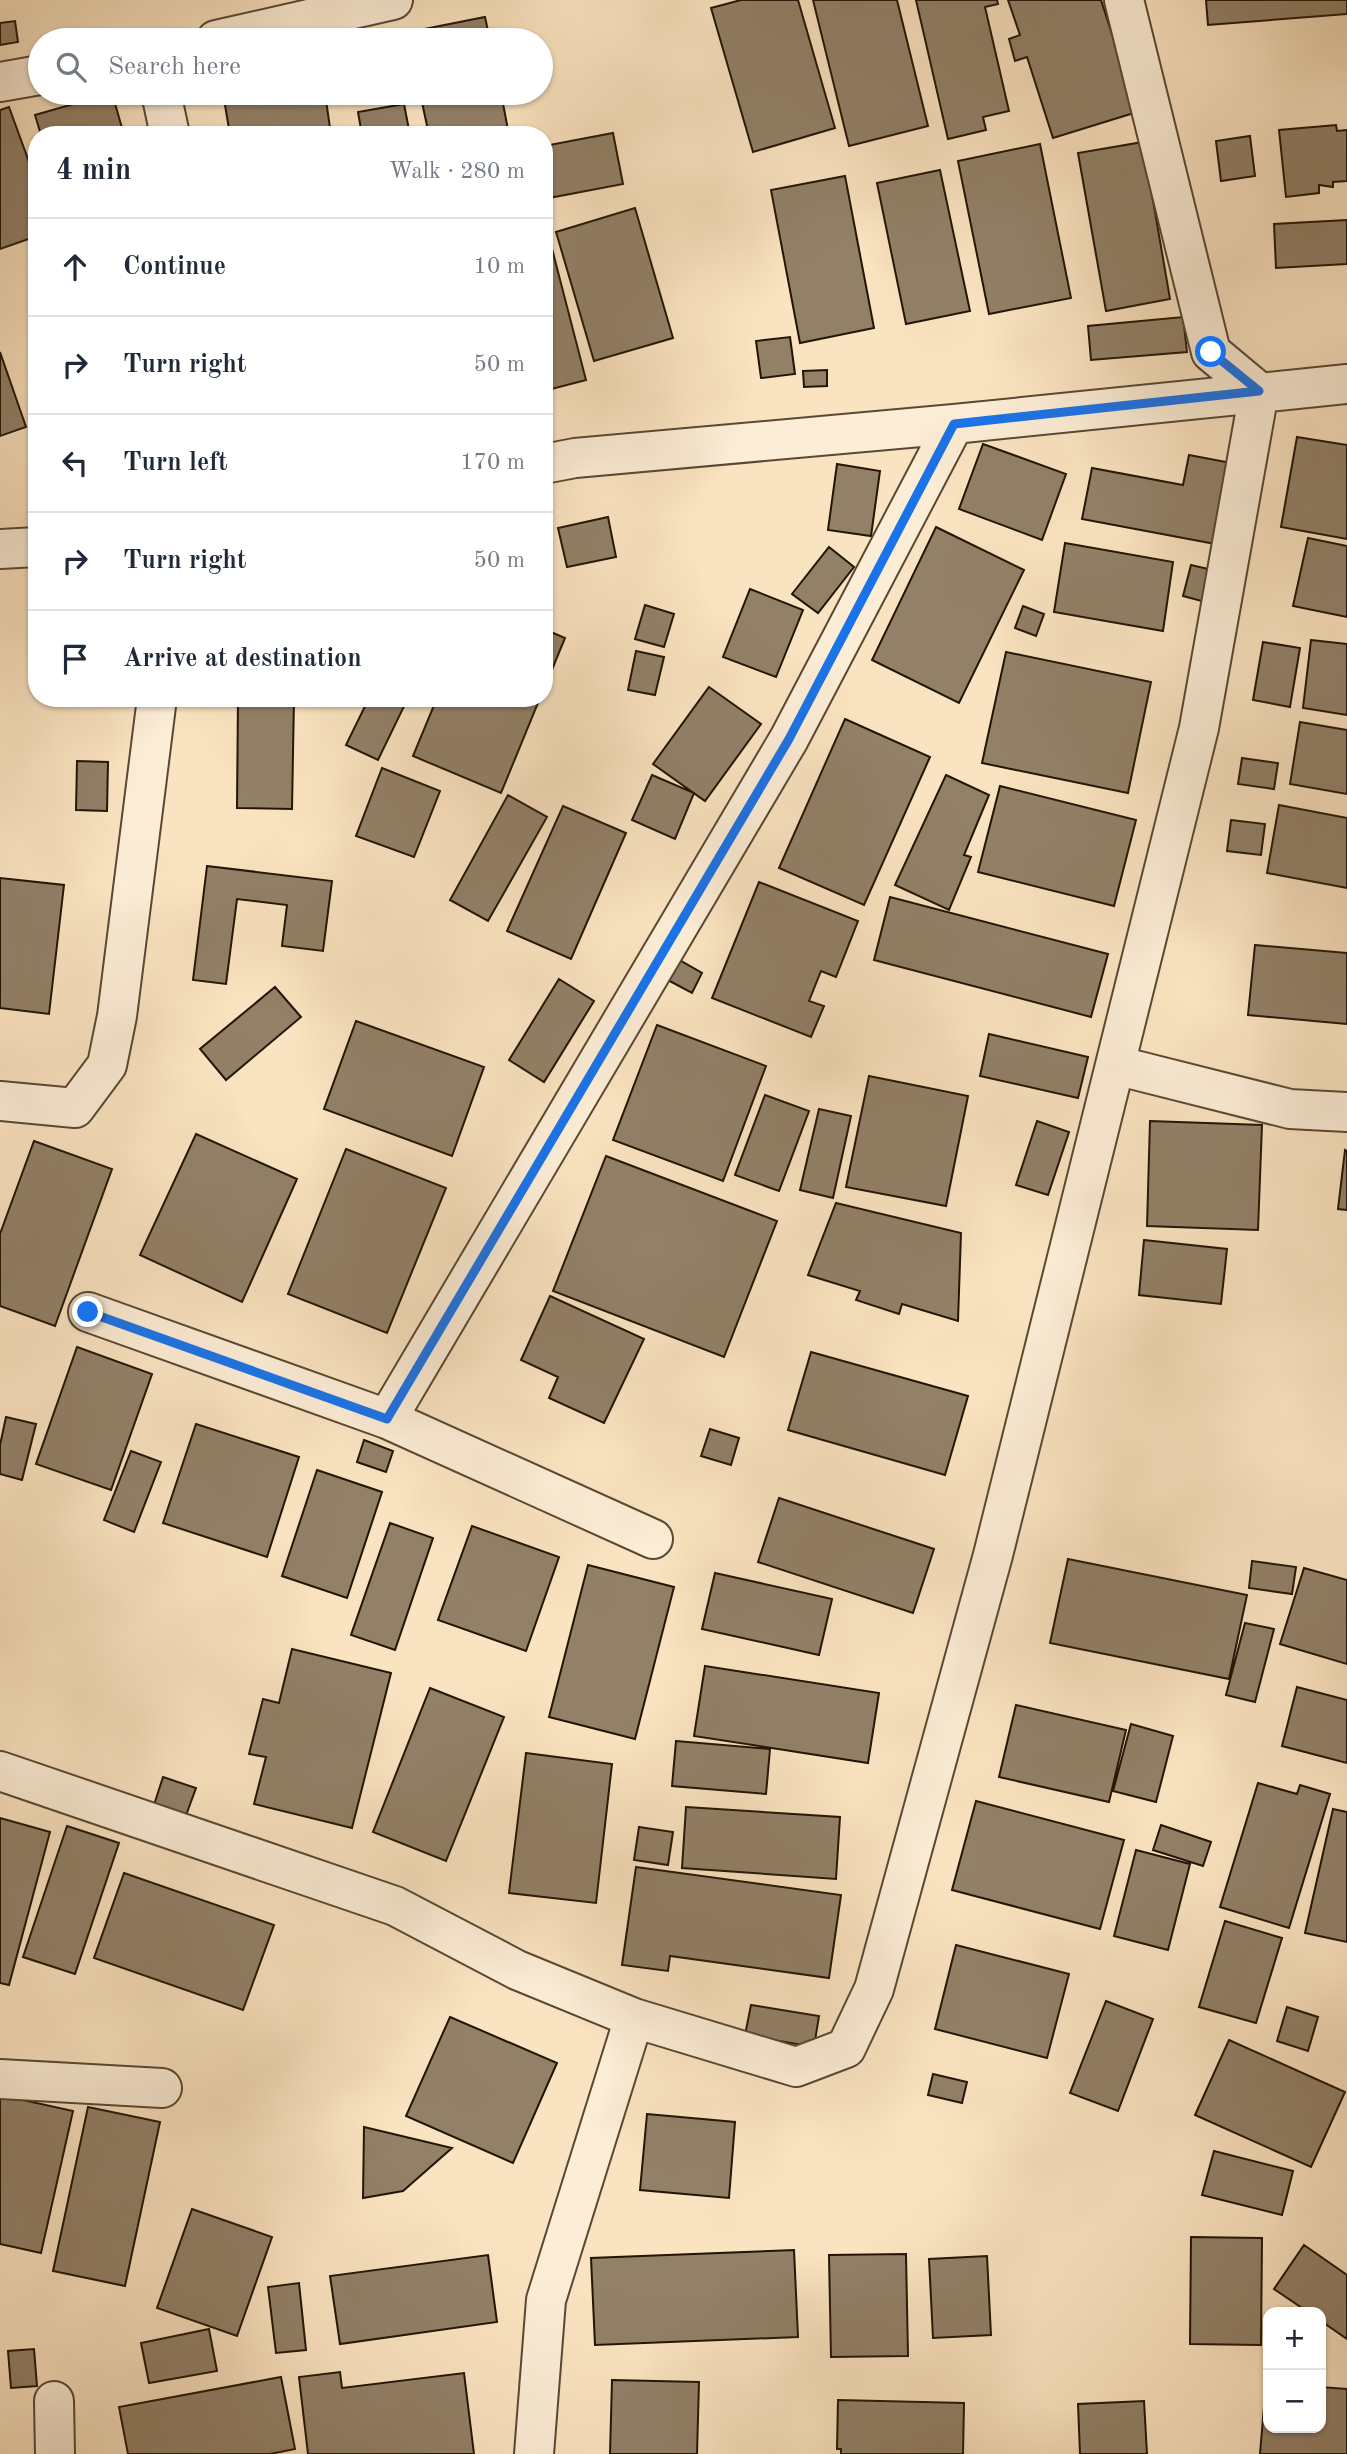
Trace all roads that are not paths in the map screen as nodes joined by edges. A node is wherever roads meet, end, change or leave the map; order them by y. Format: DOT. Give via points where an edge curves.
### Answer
graph roads {
  1 [pos="393,0"];
  2 [pos="1124,0"];
  3 [pos="269,28"];
  4 [pos="28,77"];
  5 [pos="0,82"];
  6 [pos="164,105"];
  7 [pos="168,126"];
  8 [pos="1347,384"];
  9 [pos="1259,391"];
  10 [pos="954,424"];
  11 [pos="553,462"];
  12 [pos="28,547"];
  13 [pos="0,549"];
  14 [pos="156,707"];
  15 [pos="1115,1065"];
  16 [pos="0,1101"];
  17 [pos="1347,1112"];
  18 [pos="88,1312"];
  19 [pos="387,1419"];
  20 [pos="653,1539"];
  21 [pos="0,1771"];
  22 [pos="634,2018"];
  23 [pos="0,2079"];
  24 [pos="163,2088"];
  25 [pos="54,2401"];
  26 [pos="55,2454"];
  27 [pos="534,2454"];
  1 -- 3 [label="street"];
  2 -- 9 [label="street" via="1211,352"];
  4 -- 5 [label="street"];
  6 -- 7 [label="street"];
  8 -- 9 [label="street"];
  9 -- 10 [label="street"];
  9 -- 15 [label="street" via="1199,728"];
  10 -- 11 [label="street"];
  10 -- 19 [label="street" via="789,739"];
  12 -- 13 [label="street"];
  14 -- 16 [label="street" via="107,1065 75,1108"];
  15 -- 17 [label="street" via="1290,1109"];
  15 -- 22 [label="street" via="986,1582 874,1989 846,2048 796,2067"];
  18 -- 19 [label="street"];
  19 -- 20 [label="street"];
  21 -- 22 [label="street" via="395,1906 517,1970"];
  22 -- 27 [label="street" via="546,2300"];
  23 -- 24 [label="street"];
  25 -- 26 [label="street"];
}
